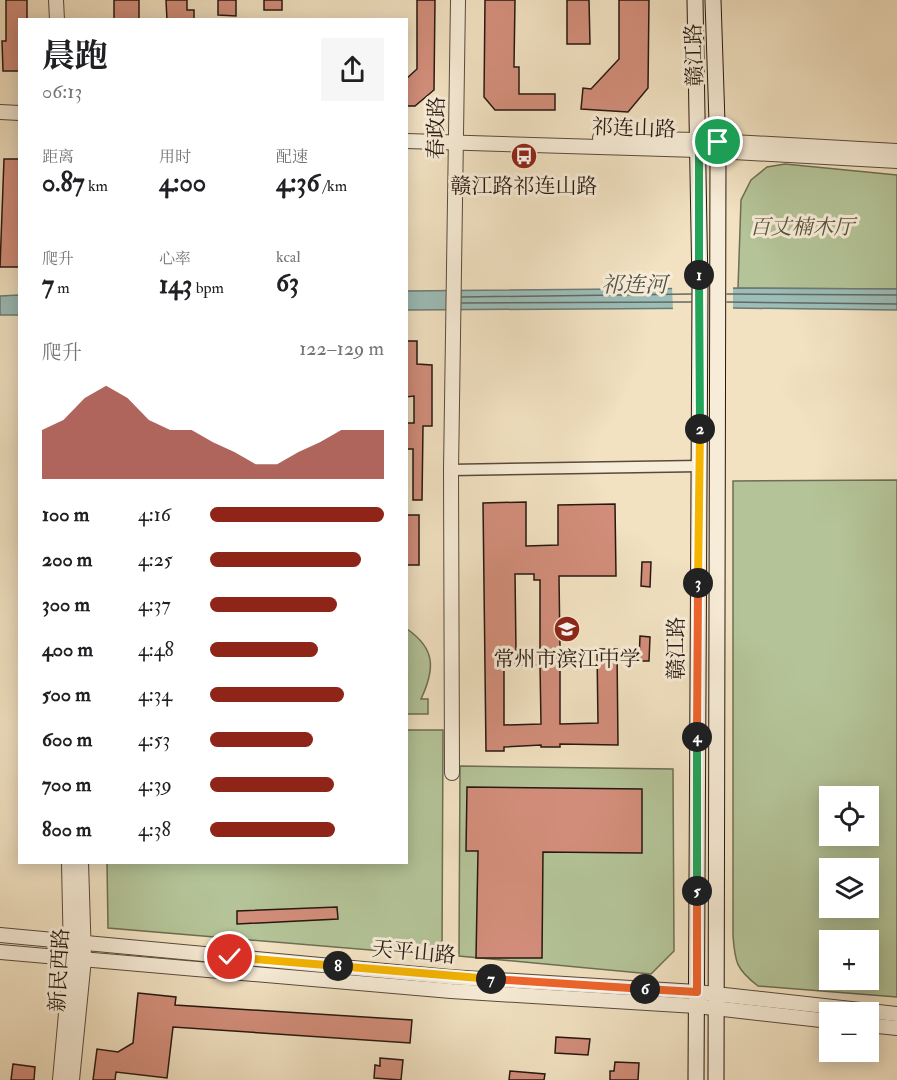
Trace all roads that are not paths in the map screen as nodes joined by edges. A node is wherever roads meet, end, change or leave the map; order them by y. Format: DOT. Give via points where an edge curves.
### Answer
graph roads {
  1 [pos="48,0"];
  2 [pos="56,0"];
  3 [pos="458,0"];
  4 [pos="695,0"];
  5 [pos="713,0"];
  6 [pos="48,18"];
  7 [pos="57,18"];
  8 [pos="0,112"];
  9 [pos="18,113"];
  10 [pos="0,119"];
  11 [pos="18,120"];
  12 [pos="408,132"];
  13 [pos="456,139"];
  14 [pos="408,141"];
  15 [pos="698,145"];
  16 [pos="718,147"];
  17 [pos="897,151"];
  18 [pos="897,161"];
  19 [pos="700,466"];
  20 [pos="451,470"];
  21 [pos="452,773"];
  22 [pos="69,864"];
  23 [pos="81,864"];
  24 [pos="0,935"];
  25 [pos="77,942"];
  26 [pos="0,952"];
  27 [pos="78,959"];
  28 [pos="696,999"];
  29 [pos="717,1001"];
  30 [pos="897,1014"];
  31 [pos="819,1019"];
  32 [pos="879,1026"];
  33 [pos="897,1028"];
  34 [pos="60,1080"];
  35 [pos="72,1080"];
  36 [pos="696,1080"];
  37 [pos="716,1080"];
  1 -- 6 [label="street"];
  2 -- 7 [label="street"];
  3 -- 13 [label="street, 春政路"];
  4 -- 15 [label="main road, 赣江路"];
  5 -- 16 [label="main road, 赣江路"];
  8 -- 9 [label="street"];
  10 -- 11 [label="street"];
  12 -- 13 [label="street, 祁连山路"];
  13 -- 14 [label="street, 祁连山路"];
  13 -- 15 [label="street, 祁连山路"];
  13 -- 20 [label="street, 春政路"];
  15 -- 16 [label="street, 祁连山路"];
  15 -- 19 [label="main road, 赣江路"];
  16 -- 17 [label="street, 祁连山路"];
  16 -- 18 [label="street, 祁连山路"];
  16 -- 29 [label="main road, 赣江路"];
  19 -- 20 [label="street"];
  19 -- 28 [label="main road, 赣江路"];
  20 -- 21 [label="street"];
  22 -- 25 [label="street, 新民西路"];
  23 -- 25 [label="street, 新民西路"];
  24 -- 25 [label="street, 天平山路"];
  25 -- 27 [label="street, 新民西路"];
  25 -- 28 [label="street, 天平山路"];
  26 -- 27 [label="street, 天平山路"];
  27 -- 28 [label="street, 天平山路" via="451,991"];
  27 -- 34 [label="street, 新民西路"];
  27 -- 35 [label="street, 新民西路"];
  28 -- 29 [label="street, 天平山路"];
  28 -- 36 [label="main road, 赣江路"];
  29 -- 30 [label="street, 天平山路"];
  29 -- 31 [label="street, 天平山路"];
  29 -- 37 [label="main road, 赣江路"];
  32 -- 33 [label="street"];
}
